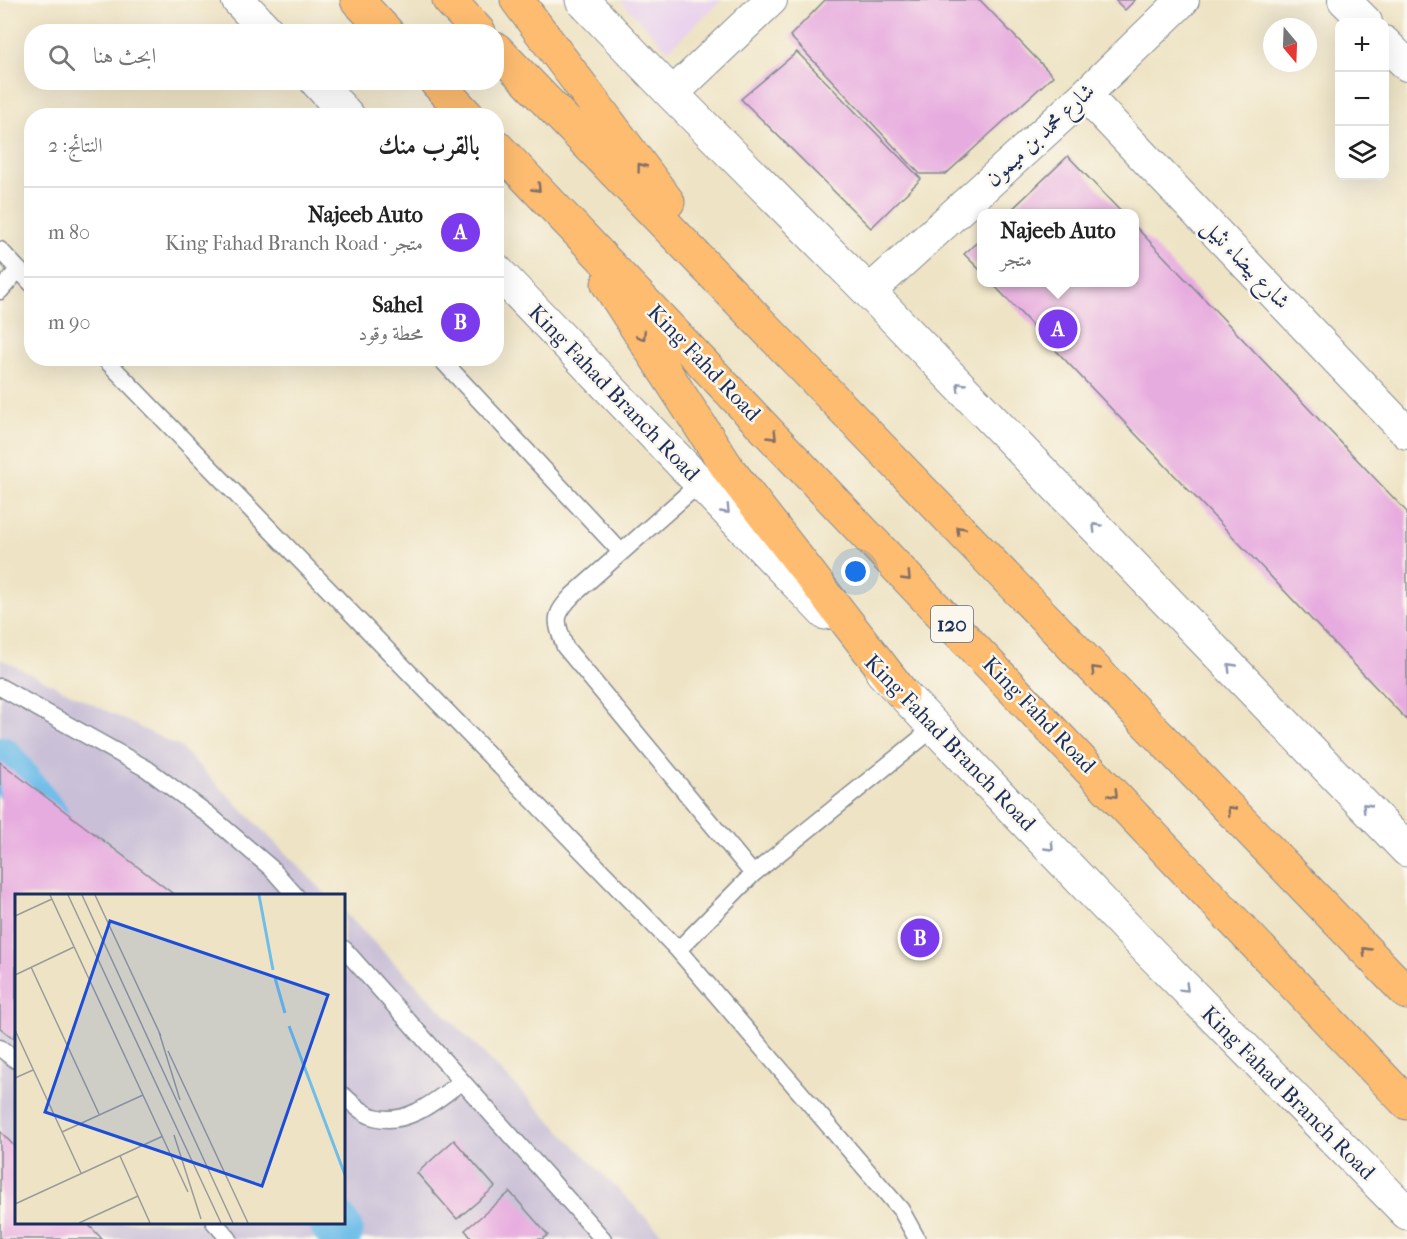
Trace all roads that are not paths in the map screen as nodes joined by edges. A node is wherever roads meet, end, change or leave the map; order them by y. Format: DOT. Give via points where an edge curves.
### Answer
graph roads {
  1 [pos="238,0"];
  2 [pos="357,0"];
  3 [pos="449,0"];
  4 [pos="517,0"];
  5 [pos="582,0"];
  6 [pos="771,0"];
  7 [pos="1183,0"];
  8 [pos="1344,0"];
  9 [pos="1362,18"];
  10 [pos="260,24"];
  11 [pos="380,24"];
  12 [pos="472,24"];
  13 [pos="1389,47"];
  14 [pos="504,58"];
  15 [pos="1407,65"];
  16 [pos="324,90"];
  17 [pos="444,90"];
  18 [pos="672,94"];
  19 [pos="1084,95"];
  20 [pos="341,108"];
  21 [pos="460,108"];
  22 [pos="504,154"];
  23 [pos="565,217"];
  24 [pos="0,250"];
  25 [pos="18,270"];
  26 [pos="24,276"];
  27 [pos="504,278"];
  28 [pos="0,291"];
  29 [pos="869,292"];
  30 [pos="752,315"];
  31 [pos="112,366"];
  32 [pos="447,366"];
  33 [pos="1407,433"];
  34 [pos="700,483"];
  35 [pos="621,552"];
  36 [pos="0,687"];
  37 [pos="902,693"];
  38 [pos="935,727"];
  39 [pos="1407,849"];
  40 [pos="753,874"];
  41 [pos="294,894"];
  42 [pos="345,950"];
  43 [pos="678,950"];
  44 [pos="1407,993"];
  45 [pos="0,1048"];
  46 [pos="15,1059"];
  47 [pos="462,1081"];
  48 [pos="345,1097"];
  49 [pos="1407,1103"];
  50 [pos="1407,1214"];
  51 [pos="216,1224"];
  52 [pos="229,1239"];
  53 [pos="603,1239"];
  54 [pos="917,1239"];
  1 -- 10 [label="street"];
  2 -- 11 [label="highway"];
  3 -- 12 [label="highway"];
  30 -- 4 [label="highway, one-way"];
  5 -- 18 [label="street"];
  6 -- 18 [label="street"];
  7 -- 19 [label="street, شارع محمد بن ميمون"];
  8 -- 9 [label="street"];
  13 -- 15 [label="street"];
  14 -- 30 [label="highway"];
  16 -- 20 [label="street"];
  17 -- 21 [label="highway"];
  18 -- 29 [label="street"];
  19 -- 29 [label="street, شارع محمد بن ميمون"];
  19 -- 33 [label="street, شارع بيضاء نثيل"];
  22 -- 23 [label="highway, King Fahd Road / 120, one-way"];
  23 -- 37 [label="highway, one-way" via="729,470"];
  23 -- 49 [label="highway, King Fahd Road / 120, one-way"];
  24 -- 25 [label="lane"];
  25 -- 26 [label="lane"];
  25 -- 28 [label="lane"];
  27 -- 34 [label="street, King Fahad Branch Road"];
  39 -- 29 [label="street, one-way"];
  44 -- 30 [label="highway, one-way"];
  31 -- 43 [label="lane"];
  32 -- 35 [label="lane"];
  34 -- 35 [label="lane"];
  34 -- 37 [label="street, King Fahad Branch Road, one-way"];
  35 -- 40 [label="lane" via="559,610 558,627 565,647"];
  36 -- 41 [label="lane" via="147,770 209,815 271,868"];
  37 -- 38 [label="street, King Fahad Branch Road"];
  38 -- 40 [label="lane"];
  38 -- 50 [label="street, King Fahad Branch Road, one-way"];
  40 -- 43 [label="lane"];
  42 -- 47 [label="lane"];
  43 -- 54 [label="lane" via="901,1210"];
  45 -- 46 [label="lane"];
  47 -- 48 [label="lane" via="426,1107 393,1118 374,1117"];
  47 -- 53 [label="lane"];
  51 -- 52 [label="lane"];
}
